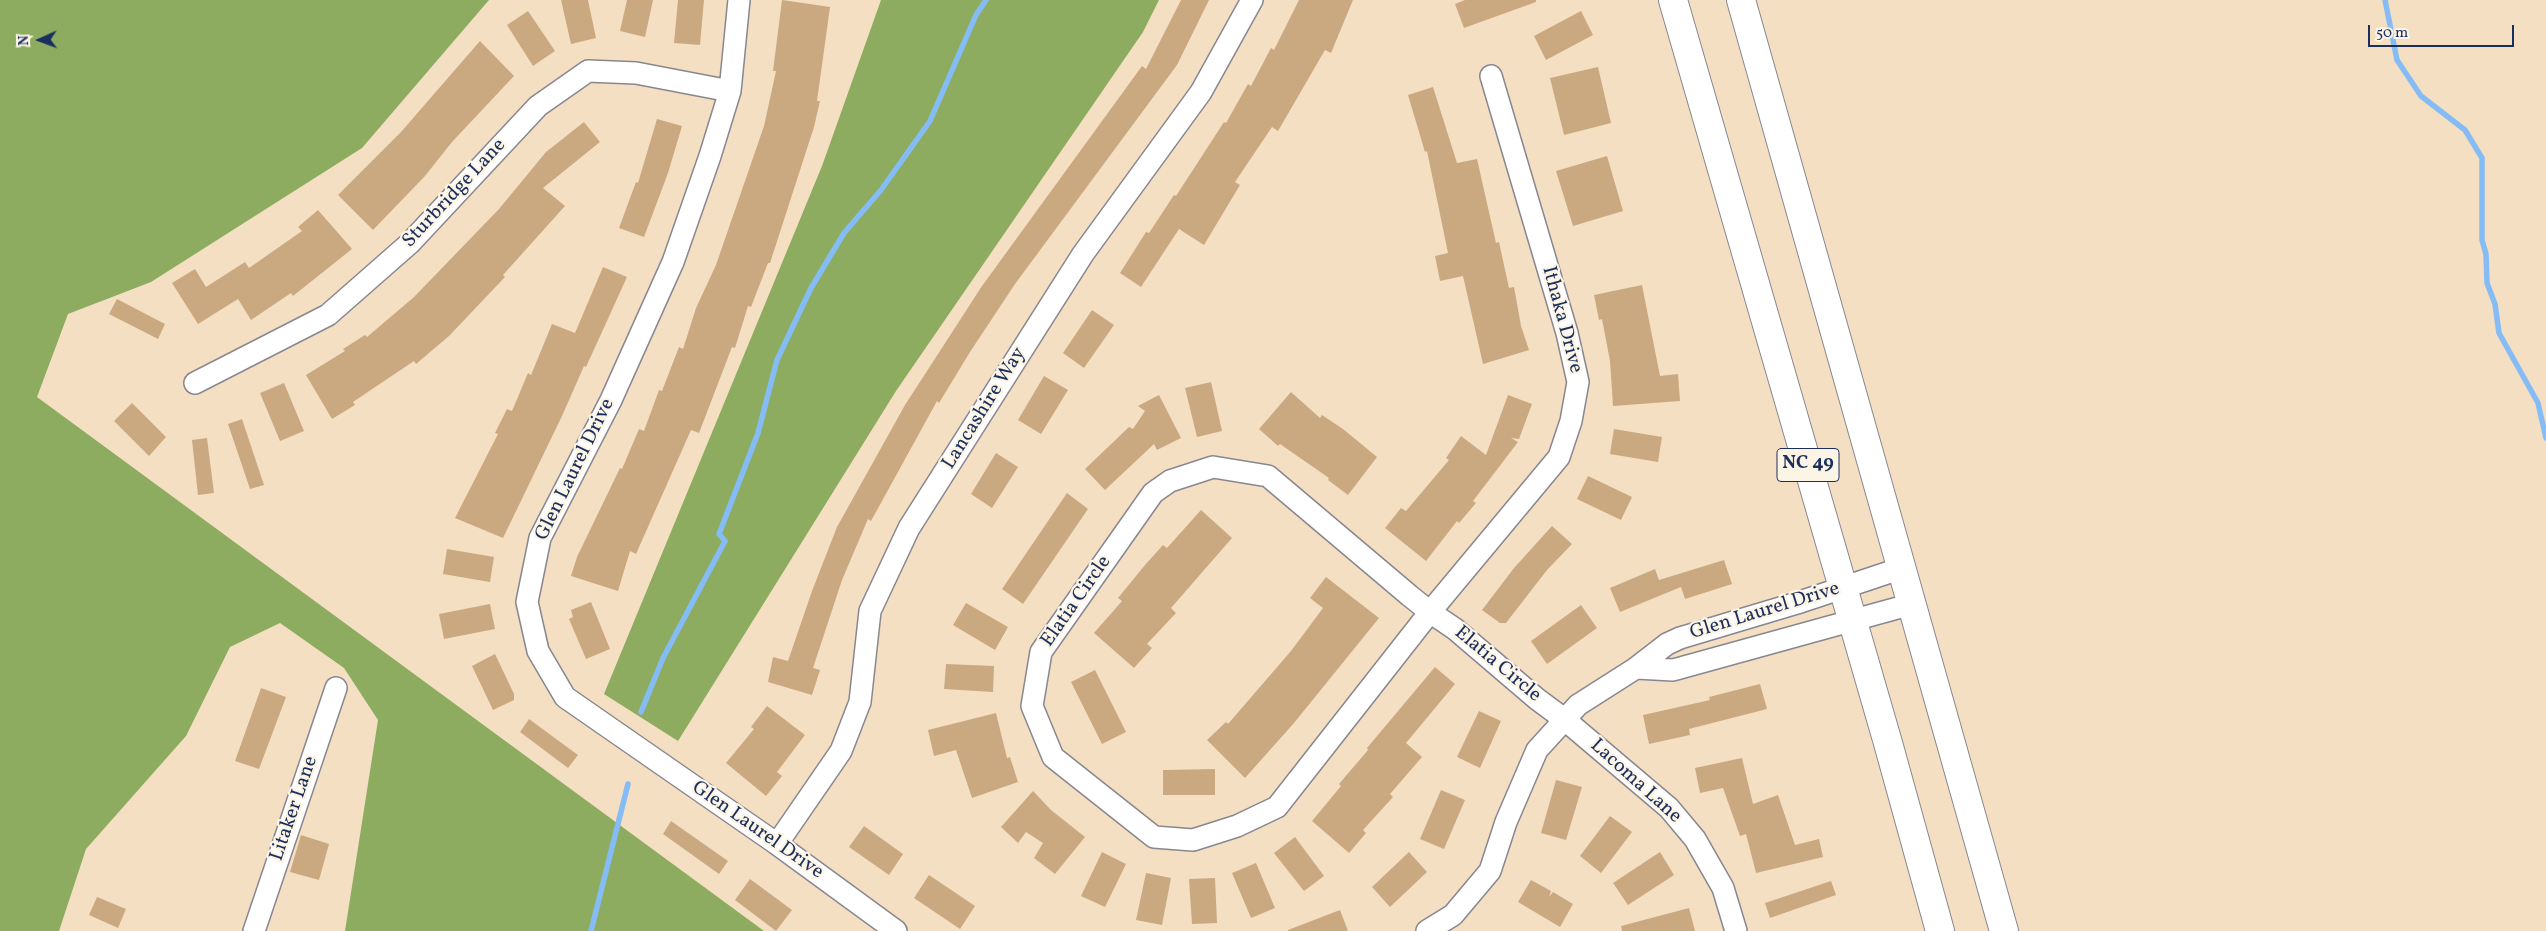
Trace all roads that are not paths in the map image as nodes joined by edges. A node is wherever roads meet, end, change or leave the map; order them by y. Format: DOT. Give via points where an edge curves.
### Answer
graph roads {
  1 [pos="739,0"];
  2 [pos="1252,0"];
  3 [pos="1673,0"];
  4 [pos="1741,0"];
  5 [pos="1491,76"];
  6 [pos="730,92"];
  7 [pos="195,383"];
  8 [pos="1902,568"];
  9 [pos="1843,588"];
  10 [pos="1912,604"];
  11 [pos="1430,612"];
  12 [pos="1853,620"];
  13 [pos="1636,668"];
  14 [pos="336,688"];
  15 [pos="1564,719"];
  16 [pos="777,844"];
  17 [pos="1437,929"];
  18 [pos="254,931"];
  19 [pos="896,931"];
  20 [pos="1736,931"];
  21 [pos="1940,931"];
  22 [pos="2004,931"];
  1 -- 6 [label="street, Glen Laurel Drive"];
  2 -- 16 [label="street, Lancashire Way" via="1202,92 1083,254 909,528 870,611 860,702 841,751"];
  3 -- 9 [label="highway, NC 49"];
  4 -- 8 [label="highway, NC 49"];
  5 -- 11 [label="street, Ithaka Drive" via="1567,333 1578,382 1560,456"];
  6 -- 7 [label="street, Sturbridge Lane" via="636,73 588,71 538,106 410,243 328,315"];
  6 -- 16 [label="street, Glen Laurel Drive" via="673,262 611,400 540,538 527,602 538,651 566,697"];
  8 -- 9 [label="street, Glen Laurel Drive"];
  8 -- 10 [label="highway, NC 49"];
  9 -- 12 [label="highway, NC 49"];
  9 -- 13 [label="street, Glen Laurel Drive" via="1680,638"];
  10 -- 12 [label="street, Glen Laurel Drive"];
  10 -- 22 [label="highway, NC 49"];
  11 -- 11 [label="street, Elatia Circle" via="1268,476 1213,467 1170,480 1153,493 1041,652 1032,706 1053,757 1154,837 1193,840 1237,826 1278,806"];
  11 -- 15 [label="street, Elatia Circle"];
  12 -- 13 [label="street, Glen Laurel Drive" via="1673,670"];
  12 -- 21 [label="highway, NC 49"];
  13 -- 15 [label="street, Glen Laurel Drive" via="1578,705"];
  14 -- 18 [label="street, Litaker Lane"];
  15 -- 17 [label="street, Glen Laurel Drive" via="1537,750 1506,822 1490,871"];
  15 -- 20 [label="street, Lacoma Lane" via="1669,808 1695,839 1723,888"];
  16 -- 19 [label="street, Glen Laurel Drive"];
}
